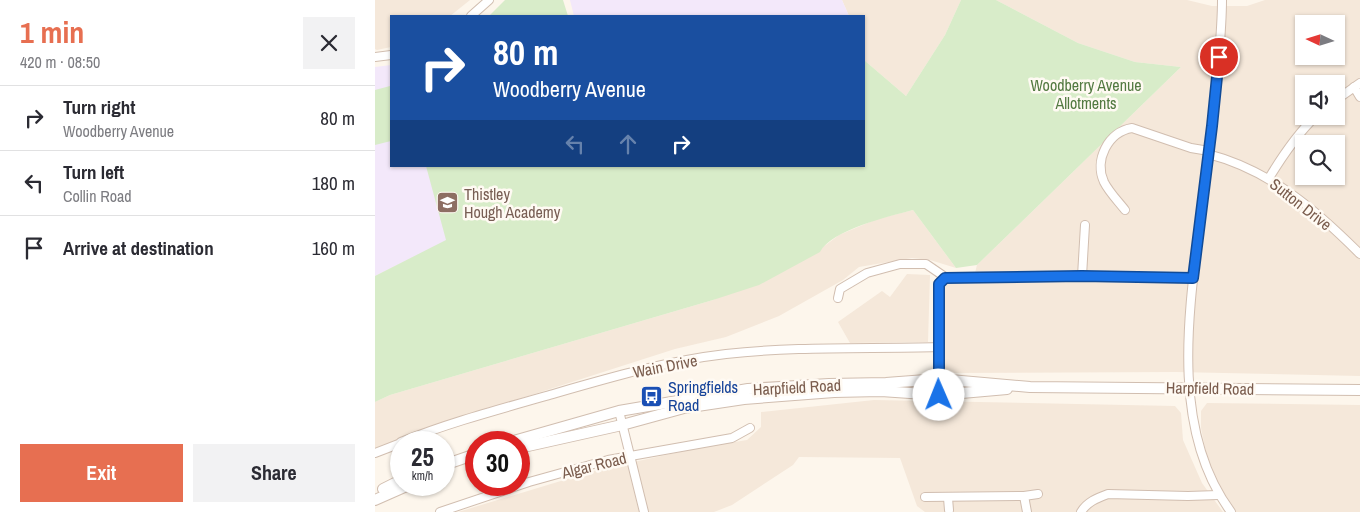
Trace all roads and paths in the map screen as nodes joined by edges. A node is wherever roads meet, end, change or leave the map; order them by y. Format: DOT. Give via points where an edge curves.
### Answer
graph roads {
  1 [pos="489,0"];
  2 [pos="1222,0"];
  3 [pos="472,15"];
  4 [pos="390,55"];
  5 [pos="375,57"];
  6 [pos="1357,85"];
  7 [pos="1345,94"];
  8 [pos="1360,97"];
  9 [pos="1307,125"];
  10 [pos="1209,152"];
  11 [pos="1269,178"];
  12 [pos="1125,210"];
  13 [pos="1085,224"];
  14 [pos="1360,254"];
  15 [pos="1082,276"];
  16 [pos="945,278"];
  17 [pos="1193,278"];
  18 [pos="837,298"];
  19 [pos="938,348"];
  20 [pos="939,379"];
  21 [pos="1031,387"];
  22 [pos="1189,388"];
  23 [pos="1360,390"];
  24 [pos="939,395"];
  25 [pos="619,411"];
  26 [pos="621,425"];
  27 [pos="750,428"];
  28 [pos="435,431"];
  29 [pos="530,436"];
  30 [pos="530,446"];
  31 [pos="390,447"];
  32 [pos="375,453"];
  33 [pos="629,455"];
  34 [pos="390,485"];
  35 [pos="375,492"];
  36 [pos="390,493"];
  37 [pos="1038,494"];
  38 [pos="1218,495"];
  39 [pos="1024,496"];
  40 [pos="925,497"];
  41 [pos="948,498"];
  42 [pos="375,500"];
  43 [pos="949,510"];
  44 [pos="440,512"];
  45 [pos="644,512"];
  46 [pos="1027,512"];
  47 [pos="1081,512"];
  48 [pos="1231,512"];
  1 -- 3 [label="street"];
  2 -- 10 [label="street"];
  4 -- 5 [label="street"];
  6 -- 7 [label="street"];
  6 -- 8 [label="street"];
  9 -- 11 [label="street"];
  10 -- 11 [label="street, Sutton Drive"];
  10 -- 12 [label="street, Sutton Drive" via="1132,128 1124,130 1108,142 1100,166 1104,183"];
  10 -- 17 [label="street"];
  11 -- 14 [label="street, Sutton Drive" via="1302,200"];
  13 -- 15 [label="street"];
  15 -- 16 [label="street"];
  15 -- 17 [label="street"];
  16 -- 18 [label="street" via="926,264 900,264 867,273 840,289"];
  16 -- 19 [label="street" via="939,284"];
  17 -- 22 [label="street"];
  19 -- 20 [label="street"];
  19 -- 28 [label="street, Wain Drive" via="798,349 726,354 617,375 491,411"];
  20 -- 21 [label="street, Harpfield Road"];
  20 -- 24 [label="street"];
  20 -- 25 [label="street, Harpfield Road" via="748,389"];
  21 -- 22 [label="street, Harpfield Road"];
  21 -- 24 [label="street, Harpfield Road"];
  22 -- 23 [label="street, Harpfield Road"];
  22 -- 38 [label="street" via="1197,442"];
  24 -- 26 [label="street, Harpfield Road" via="881,391 743,399 684,408"];
  25 -- 26 [label="street"];
  25 -- 29 [label="street, Harpfield Road"];
  26 -- 30 [label="street, Harpfield Road"];
  26 -- 33 [label="street"];
  27 -- 33 [label="street, Algar Road" via="732,438"];
  31 -- 32 [label="street, Wain Drive"];
  33 -- 44 [label="street, Algar Road" via="529,482"];
  33 -- 45 [label="street"];
  34 -- 35 [label="street"];
  36 -- 42 [label="street"];
  37 -- 39 [label="street"];
  38 -- 47 [label="street" via="1108,494 1096,498"];
  38 -- 48 [label="street"];
  39 -- 41 [label="street"];
  39 -- 46 [label="street"];
  40 -- 41 [label="street"];
  41 -- 43 [label="street"];
}
